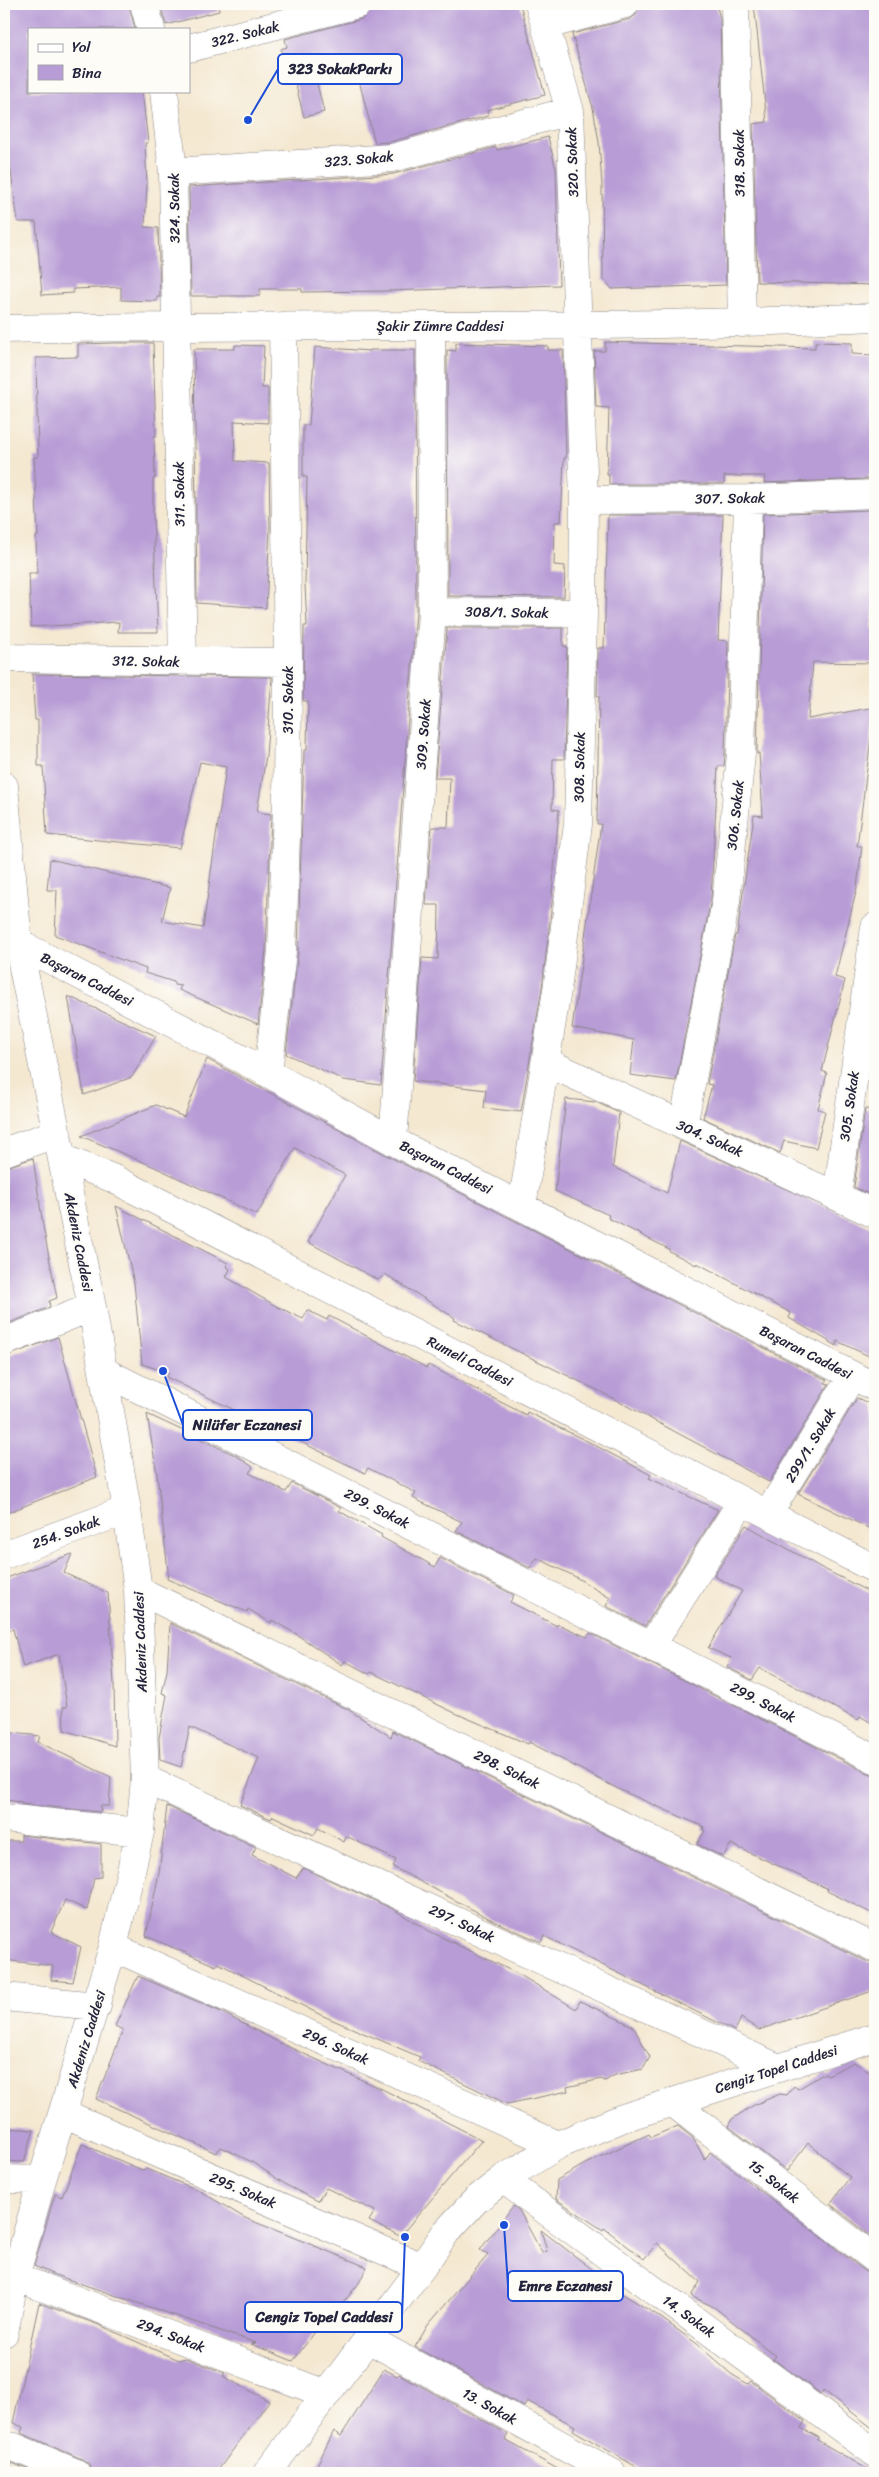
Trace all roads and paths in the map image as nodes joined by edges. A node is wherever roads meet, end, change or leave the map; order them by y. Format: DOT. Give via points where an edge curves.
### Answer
graph roads {
  1 [pos="144,4"];
  2 [pos="625,4"];
  3 [pos="735,4"];
  4 [pos="343,6"];
  5 [pos="543,15"];
  6 [pos="151,28"];
  7 [pos="190,48"];
  8 [pos="164,92"];
  9 [pos="570,111"];
  10 [pos="173,172"];
  11 [pos="875,317"];
  12 [pos="742,323"];
  13 [pos="579,325"];
  14 [pos="176,326"];
  15 [pos="283,326"];
  16 [pos="432,327"];
  17 [pos="4,329"];
  18 [pos="875,494"];
  19 [pos="748,499"];
  20 [pos="584,500"];
  21 [pos="432,612"];
  22 [pos="583,614"];
  23 [pos="4,658"];
  24 [pos="183,662"];
  25 [pos="288,662"];
  26 [pos="4,786"];
  27 [pos="875,927"];
  28 [pos="11,941"];
  29 [pos="546,1062"];
  30 [pos="268,1073"];
  31 [pos="683,1126"];
  32 [pos="393,1141"];
  33 [pos="60,1146"];
  34 [pos="4,1152"];
  35 [pos="837,1196"];
  36 [pos="522,1206"];
  37 [pos="875,1214"];
  38 [pos="92,1307"];
  39 [pos="4,1342"];
  40 [pos="103,1371"];
  41 [pos="864,1382"];
  42 [pos="742,1501"];
  43 [pos="127,1510"];
  44 [pos="768,1514"];
  45 [pos="4,1555"];
  46 [pos="875,1568"];
  47 [pos="138,1590"];
  48 [pos="651,1646"];
  49 [pos="875,1759"];
  50 [pos="145,1779"];
  51 [pos="4,1818"];
  52 [pos="140,1832"];
  53 [pos="113,1947"];
  54 [pos="875,1948"];
  55 [pos="4,1997"];
  56 [pos="97,2006"];
  57 [pos="871,2043"];
  58 [pos="778,2068"];
  59 [pos="672,2102"];
  60 [pos="63,2113"];
  61 [pos="558,2145"];
  62 [pos="503,2178"];
  63 [pos="4,2179"];
  64 [pos="42,2180"];
  65 [pos="875,2259"];
  66 [pos="422,2267"];
  67 [pos="15,2276"];
  68 [pos="4,2333"];
  69 [pos="368,2339"];
  70 [pos="326,2394"];
  71 [pos="4,2443"];
  72 [pos="875,2453"];
  73 [pos="76,2473"];
  74 [pos="267,2473"];
  75 [pos="612,2473"];
  1 -- 6 [label="street"];
  2 -- 5 [label="street"];
  3 -- 12 [label="street, 318. Sokak"];
  4 -- 7 [label="street, 322. Sokak"];
  5 -- 9 [label="street, 320. Sokak"];
  8 -- 10 [label="street, 324. Sokak"];
  9 -- 10 [label="street, 323. Sokak" via="392,158"];
  9 -- 13 [label="street, 320. Sokak"];
  10 -- 14 [label="street, 324. Sokak"];
  11 -- 12 [label="street, Şakir Zümre Caddesi"];
  12 -- 13 [label="street, Şakir Zümre Caddesi"];
  13 -- 16 [label="street, Şakir Zümre Caddesi"];
  13 -- 20 [label="street, 308. Sokak"];
  14 -- 15 [label="street, Şakir Zümre Caddesi"];
  14 -- 17 [label="street, Şakir Zümre Caddesi"];
  14 -- 24 [label="street, 311. Sokak"];
  15 -- 16 [label="street, Şakir Zümre Caddesi"];
  15 -- 25 [label="street, 310. Sokak"];
  16 -- 21 [label="street, 309. Sokak"];
  18 -- 19 [label="street, 307. Sokak"];
  19 -- 20 [label="street, 307. Sokak"];
  19 -- 31 [label="street, 306. Sokak" via="741,754 726,901"];
  20 -- 22 [label="street, 308. Sokak"];
  21 -- 22 [label="street, 308/1. Sokak"];
  21 -- 32 [label="street, 309. Sokak"];
  22 -- 29 [label="street, 308. Sokak" via="578,824"];
  23 -- 24 [label="street, 312. Sokak"];
  24 -- 25 [label="street, 312. Sokak"];
  25 -- 30 [label="street, 310. Sokak" via="282,951"];
  26 -- 28 [label="street, Akdeniz Caddesi"];
  27 -- 35 [label="street, 305. Sokak"];
  28 -- 30 [label="street, Başaran Caddesi"];
  28 -- 33 [label="street, Akdeniz Caddesi"];
  29 -- 31 [label="street, 304. Sokak"];
  29 -- 36 [label="street, 308. Sokak"];
  30 -- 32 [label="street, Başaran Caddesi"];
  31 -- 35 [label="street, 304. Sokak"];
  32 -- 36 [label="street, Başaran Caddesi"];
  33 -- 34 [label="street"];
  33 -- 38 [label="street, Akdeniz Caddesi"];
  33 -- 42 [label="street, Rumeli Caddesi" via="112,1178"];
  35 -- 37 [label="street, 304. Sokak"];
  36 -- 41 [label="street, Başaran Caddesi"];
  38 -- 39 [label="street"];
  38 -- 40 [label="street, Akdeniz Caddesi"];
  40 -- 43 [label="street, Akdeniz Caddesi"];
  40 -- 48 [label="street, 299. Sokak"];
  41 -- 44 [label="street, 299/1. Sokak"];
  42 -- 44 [label="street, Rumeli Caddesi"];
  42 -- 48 [label="street"];
  43 -- 45 [label="street, 254. Sokak"];
  43 -- 47 [label="street, Akdeniz Caddesi"];
  44 -- 46 [label="street, Rumeli Caddesi"];
  47 -- 50 [label="street, Akdeniz Caddesi"];
  47 -- 54 [label="street, 298. Sokak"];
  48 -- 49 [label="street, 299. Sokak"];
  50 -- 52 [label="street, Akdeniz Caddesi"];
  50 -- 58 [label="street, 297. Sokak"];
  51 -- 52 [label="street"];
  52 -- 53 [label="street, Akdeniz Caddesi"];
  53 -- 56 [label="street, Akdeniz Caddesi"];
  53 -- 61 [label="street, 296. Sokak"];
  55 -- 56 [label="street"];
  56 -- 60 [label="street, Akdeniz Caddesi"];
  57 -- 58 [label="street, Cengiz Topel Caddesi"];
  58 -- 59 [label="street, Cengiz Topel Caddesi"];
  59 -- 61 [label="street, Cengiz Topel Caddesi"];
  59 -- 65 [label="street, 15. Sokak"];
  60 -- 64 [label="street, Akdeniz Caddesi"];
  60 -- 66 [label="street, 295. Sokak"];
  61 -- 62 [label="street, Cengiz Topel Caddesi"];
  62 -- 66 [label="street, Cengiz Topel Caddesi" via="476,2200 446,2232"];
  62 -- 72 [label="street, 14. Sokak"];
  63 -- 64 [label="street"];
  64 -- 67 [label="street, Akdeniz Caddesi"];
  66 -- 69 [label="street, Cengiz Topel Caddesi"];
  67 -- 68 [label="street, Akdeniz Caddesi"];
  67 -- 70 [label="street, 294. Sokak"];
  69 -- 70 [label="street, Cengiz Topel Caddesi"];
  69 -- 75 [label="street, 13. Sokak"];
  70 -- 74 [label="street, Cengiz Topel Caddesi"];
  71 -- 73 [label="street"];
}
